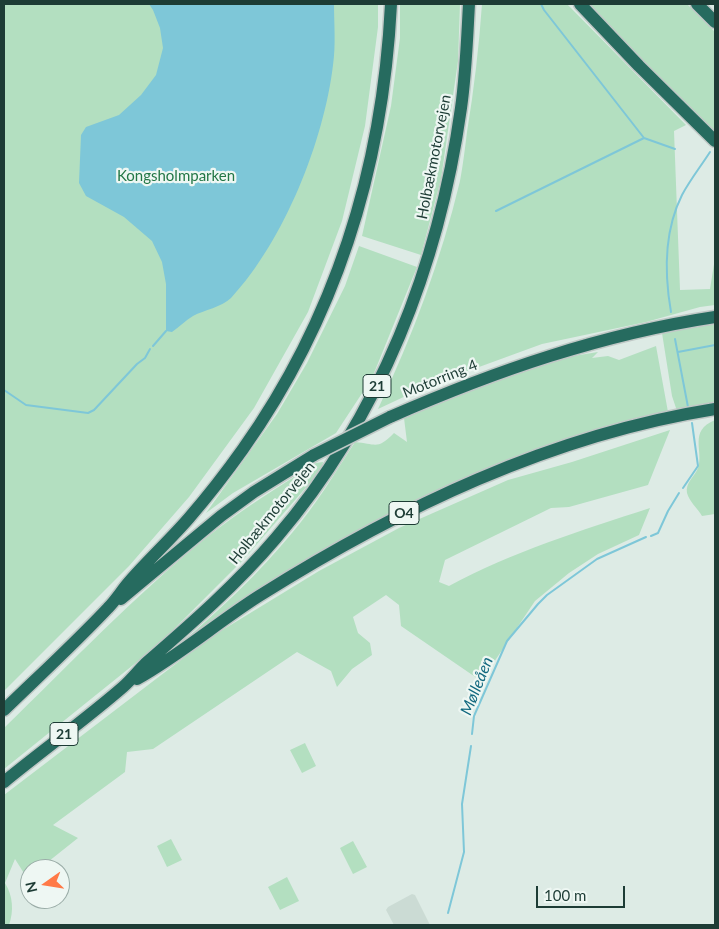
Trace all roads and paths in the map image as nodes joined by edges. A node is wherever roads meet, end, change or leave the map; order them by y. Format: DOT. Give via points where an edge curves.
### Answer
graph roads {
  1 [pos="391,4"];
  2 [pos="469,4"];
  3 [pos="580,4"];
  4 [pos="697,4"];
  5 [pos="715,22"];
  6 [pos="715,141"];
  7 [pos="715,317"];
  8 [pos="715,409"];
  9 [pos="110,607"];
  10 [pos="124,686"];
  11 [pos="4,710"];
  12 [pos="4,782"];
  1 -- 9 [label="highway" via="384,86 370,164 347,247 315,325 290,374 243,449 189,518"];
  2 -- 10 [label="highway, Holbækmotorvejen / 21" via="462,105 446,190 422,278 380,380 332,464 276,539 220,597"];
  3 -- 6 [label="highway"];
  4 -- 5 [label="highway"];
  7 -- 9 [label="highway, Motorring 4, bridge" via="554,355 496,373 390,417 314,455 254,492"];
  8 -- 10 [label="highway, O4" via="650,422 569,445 503,468 423,504 300,570"];
  9 -- 11 [label="highway"];
  10 -- 12 [label="highway, Holbækmotorvejen / 21"];
}
